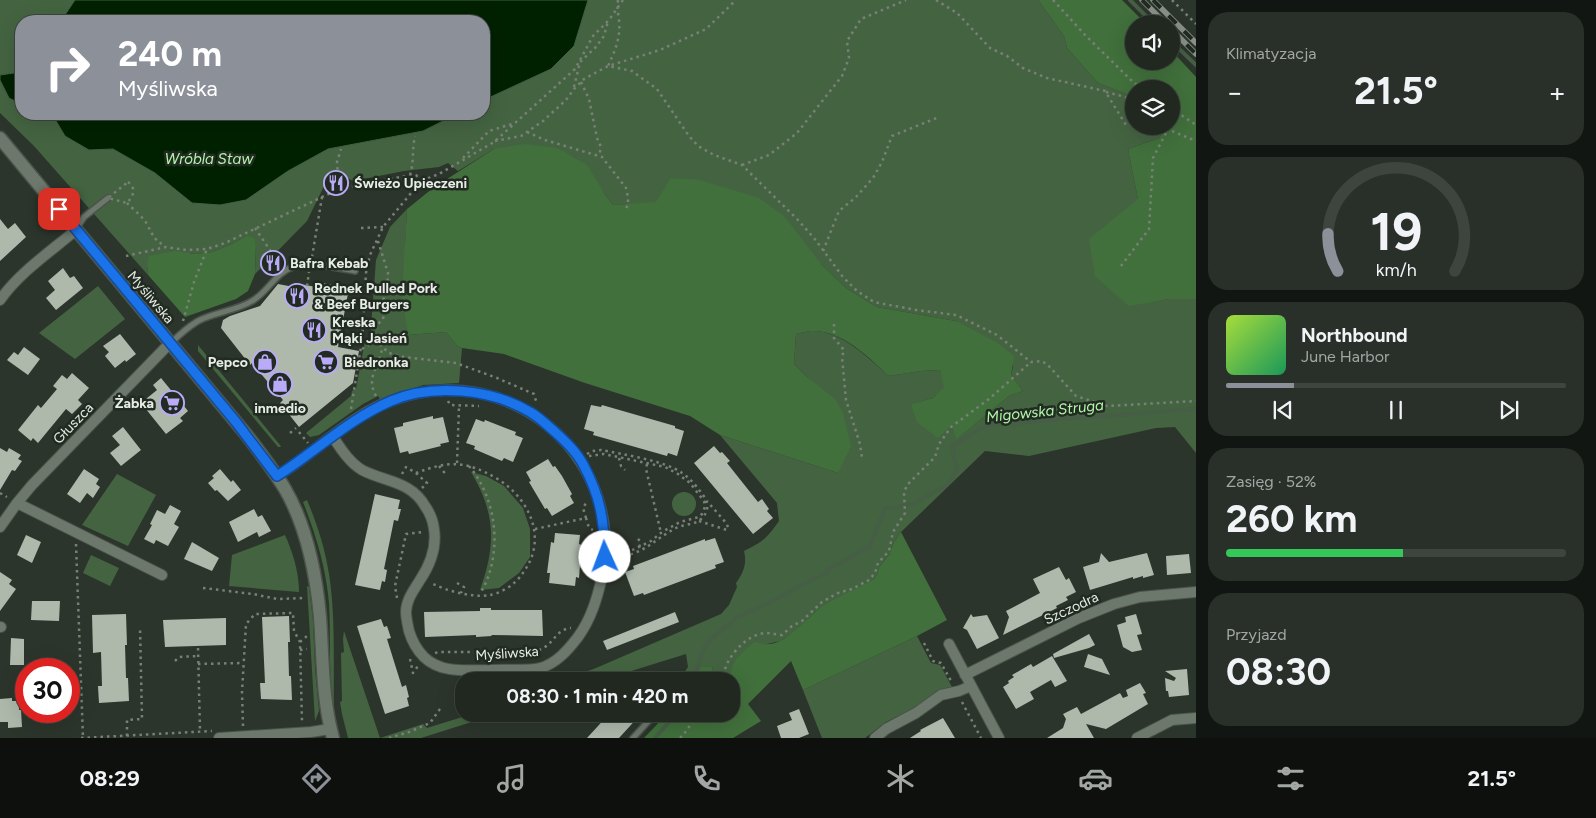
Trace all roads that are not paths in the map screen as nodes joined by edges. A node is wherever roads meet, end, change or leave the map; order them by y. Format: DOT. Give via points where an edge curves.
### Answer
graph roads {
  1 [pos="0,138"];
  2 [pos="108,198"];
  3 [pos="76,230"];
  4 [pos="355,271"];
  5 [pos="0,300"];
  6 [pos="170,343"];
  7 [pos="333,436"];
  8 [pos="277,476"];
  9 [pos="17,503"];
  10 [pos="0,526"];
  11 [pos="162,575"];
  12 [pos="1196,592"];
  13 [pos="949,644"];
  14 [pos="965,675"];
  15 [pos="971,686"];
  16 [pos="1196,718"];
  17 [pos="648,722"];
  18 [pos="332,733"];
  19 [pos="218,734"];
  20 [pos="633,738"];
  21 [pos="875,738"];
  22 [pos="999,738"];
  23 [pos="1137,738"];
  1 -- 3 [label="street, Myśliwska"];
  2 -- 3 [label="lane" via="84,217"];
  3 -- 5 [label="street" via="24,273"];
  3 -- 6 [label="street, Myśliwska"];
  4 -- 6 [label="lane" via="310,265 284,270 253,301 199,321"];
  6 -- 8 [label="street, Myśliwska"];
  6 -- 9 [label="street, Głuszca"];
  7 -- 7 [label="street, Myśliwska" via="392,400 416,393 469,391 530,412 567,443 583,464 595,489 602,512 605,557 594,609 568,650 552,663 539,668 446,669 423,657 408,628 406,610 434,554 435,530 431,516 414,491 362,469 348,458"];
  7 -- 8 [label="street, Myśliwska"];
  8 -- 18 [label="street, Myśliwska" via="296,511 312,562 319,603 324,700"];
  9 -- 10 [label="street, Głuszca"];
  9 -- 11 [label="street"];
  12 -- 14 [label="street, Szczodra" via="1140,597 1114,604"];
  13 -- 14 [label="street"];
  14 -- 15 [label="street"];
  15 -- 21 [label="street" via="941,695"];
  15 -- 22 [label="street"];
  16 -- 23 [label="street" via="1172,720"];
  17 -- 20 [label="lane"];
  18 -- 19 [label="street, Myśliwska"];
}
